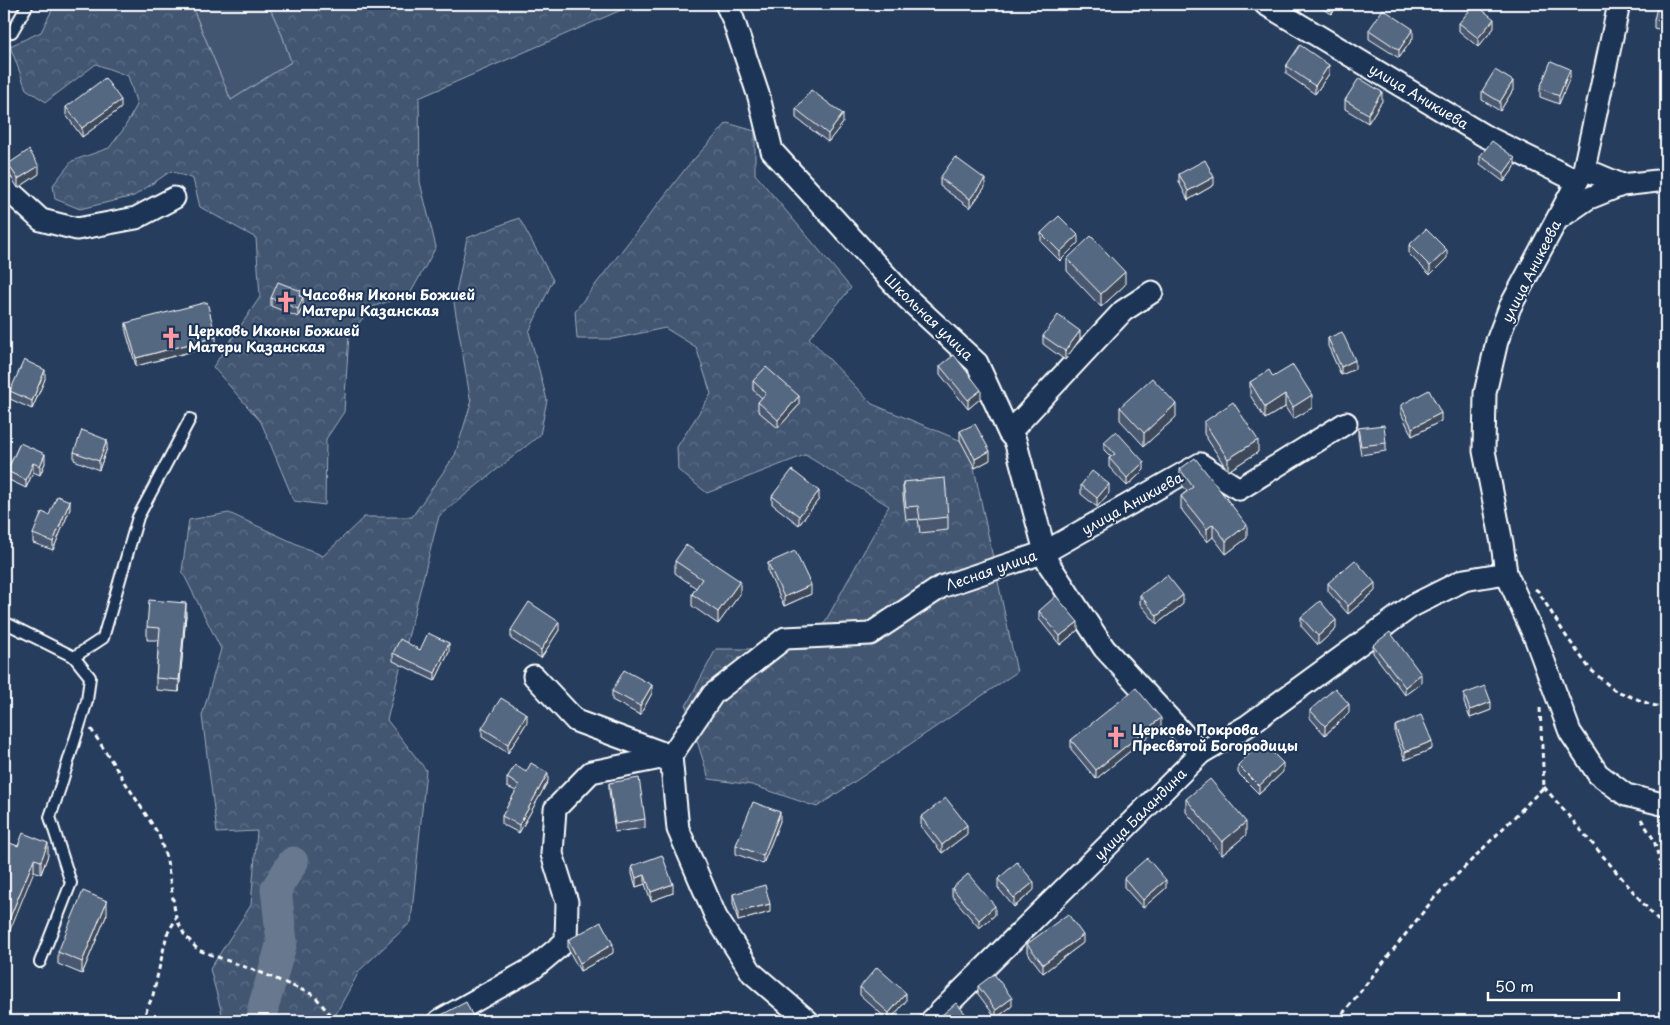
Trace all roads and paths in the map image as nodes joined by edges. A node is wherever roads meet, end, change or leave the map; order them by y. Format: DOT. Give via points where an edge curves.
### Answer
graph roads {
  1 [pos="28,4"];
  2 [pos="726,4"];
  3 [pos="1265,4"];
  4 [pos="1619,4"];
  5 [pos="4,32"];
  6 [pos="1581,175"];
  7 [pos="1666,180"];
  8 [pos="1622,185"];
  9 [pos="4,186"];
  10 [pos="174,198"];
  11 [pos="1558,219"];
  12 [pos="1152,292"];
  13 [pos="190,419"];
  14 [pos="1346,424"];
  15 [pos="1009,432"];
  16 [pos="1045,552"];
  17 [pos="1506,573"];
  18 [pos="4,622"];
  19 [pos="74,657"];
  20 [pos="534,676"];
  21 [pos="1540,699"];
  22 [pos="1666,708"];
  23 [pos="82,716"];
  24 [pos="1202,753"];
  25 [pos="671,756"];
  26 [pos="1544,787"];
  27 [pos="1626,795"];
  28 [pos="1666,805"];
  29 [pos="1666,885"];
  30 [pos="176,918"];
  31 [pos="1666,930"];
  32 [pos="40,962"];
  33 [pos="142,1021"];
  34 [pos="335,1021"];
  35 [pos="439,1021"];
  36 [pos="808,1021"];
  37 [pos="931,1021"];
  38 [pos="1338,1021"];
  1 -- 5 [label="lane" via="12,32"];
  2 -- 15 [label="street, Школьная улица" via="759,97 772,151 906,298 977,363"];
  3 -- 6 [label="street, улица Аникиева" via="1483,135"];
  4 -- 6 [label="street, улица Аникеева"];
  6 -- 8 [label="street, улица Аникиева"];
  6 -- 11 [label="street, улица Аникеева"];
  7 -- 8 [label="street"];
  8 -- 11 [label="street" via="1587,199"];
  9 -- 10 [label="street" via="41,220 77,228 136,218"];
  11 -- 17 [label="street, улица Аникеева" via="1510,307 1497,341 1485,393 1484,451"];
  12 -- 15 [label="street" via="1123,310"];
  13 -- 19 [label="lane" via="138,516 103,638"];
  14 -- 16 [label="street, улица Аникиева" via="1239,488 1200,464"];
  15 -- 16 [label="street, Школьная улица" via="1015,440"];
  16 -- 24 [label="street, Школьная улица" via="1048,563 1104,648"];
  16 -- 25 [label="street, Лесная улица" via="940,587 870,634 785,638 713,694"];
  17 -- 22 [label="path" via="1538,591 1590,669 1614,690"];
  17 -- 24 [label="street, улица Баландина" via="1464,580 1412,606 1247,726"];
  17 -- 27 [label="street, улица Аникеева" via="1536,640 1570,732 1598,774"];
  18 -- 19 [label="lane"];
  19 -- 23 [label="lane" via="90,677"];
  20 -- 25 [label="street" via="576,721"];
  21 -- 26 [label="path"];
  23 -- 30 [label="path" via="158,835 167,860"];
  23 -- 32 [label="lane" via="50,817 71,883"];
  24 -- 37 [label="street, улица Баландина"];
  25 -- 35 [label="street" via="591,772 555,809 552,854 567,902 566,940 535,967"];
  25 -- 36 [label="street" via="678,829 716,917 752,973"];
  26 -- 31 [label="path"];
  26 -- 38 [label="path" via="1436,897"];
  27 -- 28 [label="street"];
  27 -- 29 [label="path" via="1654,840"];
  30 -- 33 [label="path" via="167,934 153,995"];
  30 -- 34 [label="path" via="198,950 314,995"];
}
